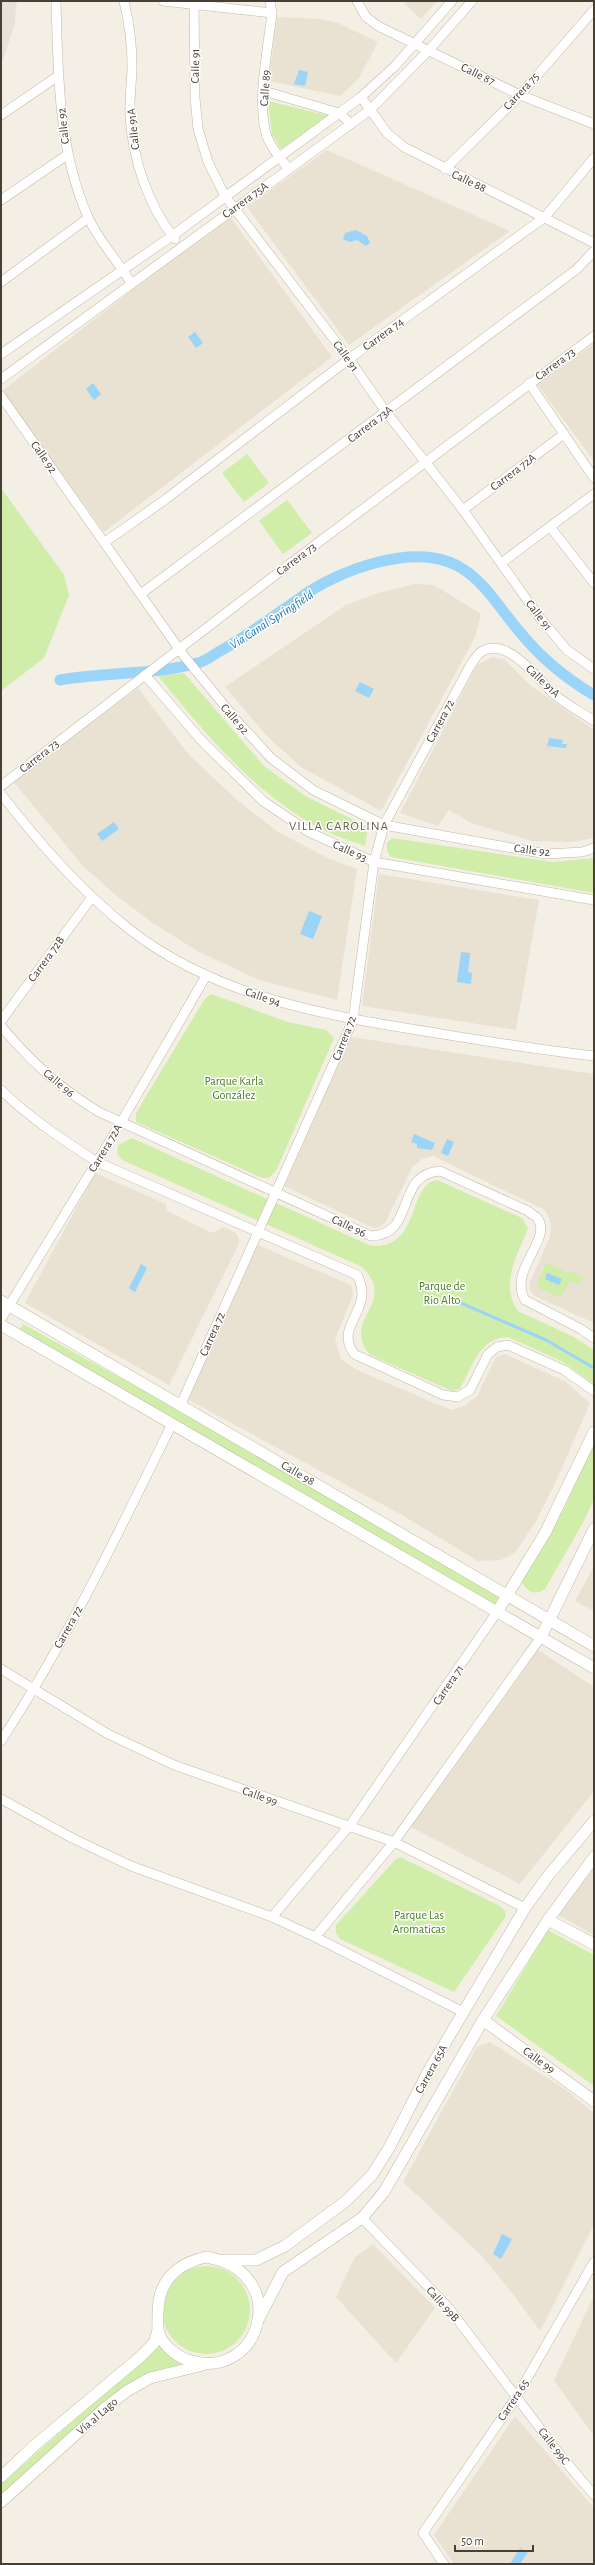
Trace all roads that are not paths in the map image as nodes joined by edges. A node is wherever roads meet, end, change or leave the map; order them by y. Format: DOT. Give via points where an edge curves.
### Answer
graph roads {
  1 [pos="56,1"];
  2 [pos="124,1"];
  3 [pos="163,1"];
  4 [pos="270,1"];
  5 [pos="357,1"];
  6 [pos="452,1"];
  7 [pos="472,1"];
  8 [pos="195,3"];
  9 [pos="594,10"];
  10 [pos="272,13"];
  11 [pos="416,44"];
  12 [pos="429,50"];
  13 [pos="58,76"];
  14 [pos="264,91"];
  15 [pos="520,95"];
  16 [pos="361,97"];
  17 [pos="370,110"];
  18 [pos="339,113"];
  19 [pos="1,115"];
  20 [pos="350,124"];
  21 [pos="594,124"];
  22 [pos="67,155"];
  23 [pos="279,156"];
  24 [pos="594,158"];
  25 [pos="288,168"];
  26 [pos="445,169"];
  27 [pos="225,196"];
  28 [pos="1,200"];
  29 [pos="234,208"];
  30 [pos="545,217"];
  31 [pos="88,218"];
  32 [pos="172,236"];
  33 [pos="594,243"];
  34 [pos="181,247"];
  35 [pos="594,251"];
  36 [pos="122,269"];
  37 [pos="1,282"];
  38 [pos="131,284"];
  39 [pos="594,336"];
  40 [pos="1,354"];
  41 [pos="349,359"];
  42 [pos="1,379"];
  43 [pos="529,383"];
  44 [pos="1,396"];
  45 [pos="386,412"];
  46 [pos="564,434"];
  47 [pos="424,462"];
  48 [pos="594,478"];
  49 [pos="594,494"];
  50 [pos="463,510"];
  51 [pos="551,528"];
  52 [pos="105,542"];
  53 [pos="501,563"];
  54 [pos="594,583"];
  55 [pos="142,594"];
  56 [pos="179,648"];
  57 [pos="489,648"];
  58 [pos="594,669"];
  59 [pos="147,674"];
  60 [pos="594,721"];
  61 [pos="1,786"];
  62 [pos="1,794"];
  63 [pos="384,825"];
  64 [pos="594,848"];
  65 [pos="374,862"];
  66 [pos="92,898"];
  67 [pos="594,900"];
  68 [pos="206,976"];
  69 [pos="353,1020"];
  70 [pos="1,1021"];
  71 [pos="1,1026"];
  72 [pos="594,1056"];
  73 [pos="1,1090"];
  74 [pos="120,1124"];
  75 [pos="97,1162"];
  76 [pos="276,1192"];
  77 [pos="258,1232"];
  78 [pos="5,1303"];
  79 [pos="1,1319"];
  80 [pos="1,1325"];
  81 [pos="594,1338"];
  82 [pos="594,1391"];
  83 [pos="181,1404"];
  84 [pos="172,1424"];
  85 [pos="594,1432"];
  86 [pos="594,1529"];
  87 [pos="507,1595"];
  88 [pos="497,1612"];
  89 [pos="550,1619"];
  90 [pos="541,1637"];
  91 [pos="594,1646"];
  92 [pos="594,1668"];
  93 [pos="1,1669"];
  94 [pos="34,1690"];
  95 [pos="1,1741"];
  96 [pos="1,1799"];
  97 [pos="594,1821"];
  98 [pos="350,1825"];
  99 [pos="394,1842"];
  100 [pos="594,1857"];
  101 [pos="525,1908"];
  102 [pos="272,1917"];
  103 [pos="548,1920"];
  104 [pos="315,1936"];
  105 [pos="594,1944"];
  106 [pos="463,2012"];
  107 [pos="483,2020"];
  108 [pos="594,2101"];
  109 [pos="362,2218"];
  110 [pos="224,2260"];
  111 [pos="594,2262"];
  112 [pos="258,2320"];
  113 [pos="158,2330"];
  114 [pos="211,2364"];
  115 [pos="517,2396"];
  116 [pos="1,2477"];
  117 [pos="594,2495"];
  118 [pos="1,2502"];
  119 [pos="444,2564"];
  1 -- 13 [label="street, Calle 92"];
  2 -- 32 [label="street, Calle 91A" via="129,22 132,64 130,117 136,158 152,200"];
  3 -- 8 [label="street"];
  4 -- 10 [label="street, Calle 89"];
  5 -- 11 [label="street, Calle 87" via="366,17 378,26"];
  6 -- 11 [label="street, Carrera 75A"];
  7 -- 12 [label="street, Carrera 75A"];
  8 -- 10 [label="street"];
  8 -- 27 [label="street, Calle 91" via="195,98 198,129 208,162"];
  9 -- 15 [label="street, Carrera 75"];
  10 -- 14 [label="street, Calle 89"];
  11 -- 12 [label="street, Calle 87"];
  11 -- 16 [label="street, Carrera 75A"];
  12 -- 15 [label="street, Calle 87"];
  12 -- 17 [label="street, Carrera 75A"];
  13 -- 19 [label="street"];
  13 -- 22 [label="street, Calle 92"];
  14 -- 18 [label="street"];
  14 -- 23 [label="street, Calle 89" via="265,128 272,147"];
  15 -- 21 [label="street, Calle 87"];
  15 -- 26 [label="street, Carrera 75"];
  16 -- 17 [label="street, Calle 88"];
  16 -- 18 [label="street, Carrera 75A"];
  17 -- 20 [label="street, Carrera 75A"];
  17 -- 26 [label="street, Calle 88" via="387,133 404,147"];
  18 -- 20 [label="street"];
  18 -- 23 [label="street, Carrera 75A"];
  20 -- 25 [label="street, Carrera 75A"];
  22 -- 28 [label="street"];
  22 -- 31 [label="street, Calle 92"];
  23 -- 25 [label="street, Calle 89"];
  23 -- 27 [label="street, Carrera 75A"];
  24 -- 30 [label="street, Carrera 74"];
  25 -- 29 [label="street, Carrera 75A"];
  26 -- 30 [label="street, Calle 88"];
  27 -- 29 [label="street, Calle 91"];
  27 -- 32 [label="street, Carrera 75A"];
  29 -- 34 [label="street, Carrera 75A"];
  29 -- 41 [label="street, Calle 91"];
  30 -- 33 [label="street, Calle 88"];
  30 -- 41 [label="street, Carrera 74"];
  31 -- 36 [label="street, Calle 92"];
  31 -- 37 [label="street"];
  32 -- 34 [label="street, Calle 91A"];
  32 -- 36 [label="street, Carrera 75A"];
  34 -- 38 [label="street, Carrera 75A"];
  35 -- 45 [label="street, Carrera 73A" via="576,269"];
  36 -- 38 [label="street, Calle 92"];
  36 -- 40 [label="street, Carrera 75A"];
  38 -- 42 [label="street, Carrera 75A"];
  39 -- 43 [label="street, Carrera 73"];
  41 -- 45 [label="street, Calle 91"];
  41 -- 52 [label="street, Carrera 74" via="166,499"];
  43 -- 46 [label="street"];
  43 -- 47 [label="street, Carrera 73"];
  44 -- 52 [label="street, Calle 92"];
  45 -- 47 [label="street, Calle 91"];
  45 -- 55 [label="street, Carrera 73A"];
  46 -- 48 [label="street"];
  46 -- 50 [label="street, Carrera 72A"];
  47 -- 50 [label="street, Calle 91"];
  47 -- 56 [label="street, Carrera 73"];
  49 -- 51 [label="street"];
  50 -- 53 [label="street, Calle 91"];
  51 -- 53 [label="street"];
  51 -- 54 [label="street"];
  52 -- 55 [label="street, Calle 92"];
  53 -- 58 [label="street, Calle 91" via="540,618 567,650"];
  55 -- 56 [label="street, Calle 92"];
  56 -- 59 [label="street, Carrera 73"];
  56 -- 63 [label="street, Calle 92" via="237,721 271,758 313,790"];
  57 -- 60 [label="street, Calle 91A" via="514,654 555,695"];
  57 -- 63 [label="street, Carrera 72" via="480,652 470,666"];
  59 -- 61 [label="street, Carrera 73"];
  59 -- 65 [label="street, Calle 93" via="201,740 263,801 309,832"];
  62 -- 66 [label="street, Calle 94" via="47,851"];
  63 -- 64 [label="street, Calle 92" via="546,854 582,852"];
  63 -- 65 [label="street, Carrera 72"];
  65 -- 67 [label="street, Calle 93"];
  65 -- 69 [label="street, Carrera 72"];
  66 -- 68 [label="street, Calle 94" via="130,930"];
  66 -- 70 [label="street, Carrera 72B"];
  68 -- 69 [label="street, Calle 94" via="297,1008"];
  68 -- 74 [label="street, Carrera 72A"];
  69 -- 72 [label="street, Calle 94" via="520,1048"];
  69 -- 76 [label="street, Carrera 72"];
  71 -- 74 [label="street, Calle 96" via="33,1061 66,1090"];
  73 -- 75 [label="street" via="59,1138"];
  74 -- 75 [label="street, Carrera 72A"];
  74 -- 76 [label="street, Calle 96"];
  75 -- 77 [label="street"];
  75 -- 78 [label="street, Carrera 72A"];
  76 -- 77 [label="street, Carrera 72"];
  76 -- 81 [label="street, Calle 96" via="371,1236 384,1236 393,1230 419,1177 429,1172 440,1171 538,1219 541,1232 519,1281 520,1292 525,1300 581,1328"];
  77 -- 82 [label="street" via="357,1276 364,1297 347,1334 347,1345 354,1354 443,1396 458,1397 470,1390 488,1354 497,1347 508,1345 564,1370"];
  77 -- 83 [label="street, Carrera 72"];
  78 -- 79 [label="street, Carrera 72A"];
  78 -- 83 [label="street, Calle 98"];
  80 -- 84 [label="street, Calle 98"];
  83 -- 87 [label="street, Calle 98"];
  84 -- 88 [label="street, Calle 98"];
  84 -- 94 [label="street, Carrera 72" via="104,1562"];
  85 -- 87 [label="street, Carrera 71" via="545,1533"];
  86 -- 89 [label="street"];
  87 -- 88 [label="street, Carrera 71"];
  87 -- 89 [label="street, Calle 98"];
  88 -- 90 [label="street, Calle 98"];
  88 -- 98 [label="street, Carrera 71"];
  89 -- 90 [label="street"];
  89 -- 91 [label="street, Calle 98"];
  90 -- 92 [label="street, Calle 98"];
  90 -- 99 [label="street"];
  93 -- 94 [label="street, Calle 99"];
  94 -- 95 [label="street, Carrera 72"];
  94 -- 98 [label="street, Calle 99" via="108,1734 174,1765 251,1794"];
  96 -- 102 [label="street" via="72,1838 131,1866"];
  97 -- 101 [label="street, Carrera 65A"];
  98 -- 99 [label="street, Calle 99"];
  98 -- 102 [label="street, Carrera 71"];
  99 -- 101 [label="street, Calle 99"];
  99 -- 104 [label="street"];
  100 -- 103 [label="street, Carrera 65A"];
  101 -- 106 [label="street, Carrera 65A"];
  102 -- 104 [label="street"];
  103 -- 105 [label="street"];
  103 -- 107 [label="street, Carrera 65A"];
  104 -- 106 [label="street"];
  106 -- 110 [label="street, Carrera 65A" via="372,2175 346,2201 285,2246 256,2260"];
  107 -- 108 [label="street, Calle 99"];
  107 -- 109 [label="street, Carrera 65A" via="388,2185"];
  109 -- 112 [label="street, Carrera 65A" via="283,2272"];
  109 -- 115 [label="street, Calle 99B" via="448,2307"];
  110 -- 112 [label="street" via="241,2270 254,2286 259,2305"];
  110 -- 113 [label="street" via="206,2257 189,2261 176,2270 158,2299"];
  111 -- 115 [label="street, Carrera 65"];
  112 -- 114 [label="street" via="251,2340 240,2352 225,2361"];
  113 -- 114 [label="street" via="166,2345 184,2359"];
  113 -- 116 [label="street, Vía al Lago" via="154,2343 139,2358 35,2445"];
  114 -- 118 [label="street, Vía al Lago" via="150,2378 127,2391"];
  115 -- 117 [label="street, Calle 99C"];
  115 -- 119 [label="street, Carrera 65" via="423,2533"];
}
